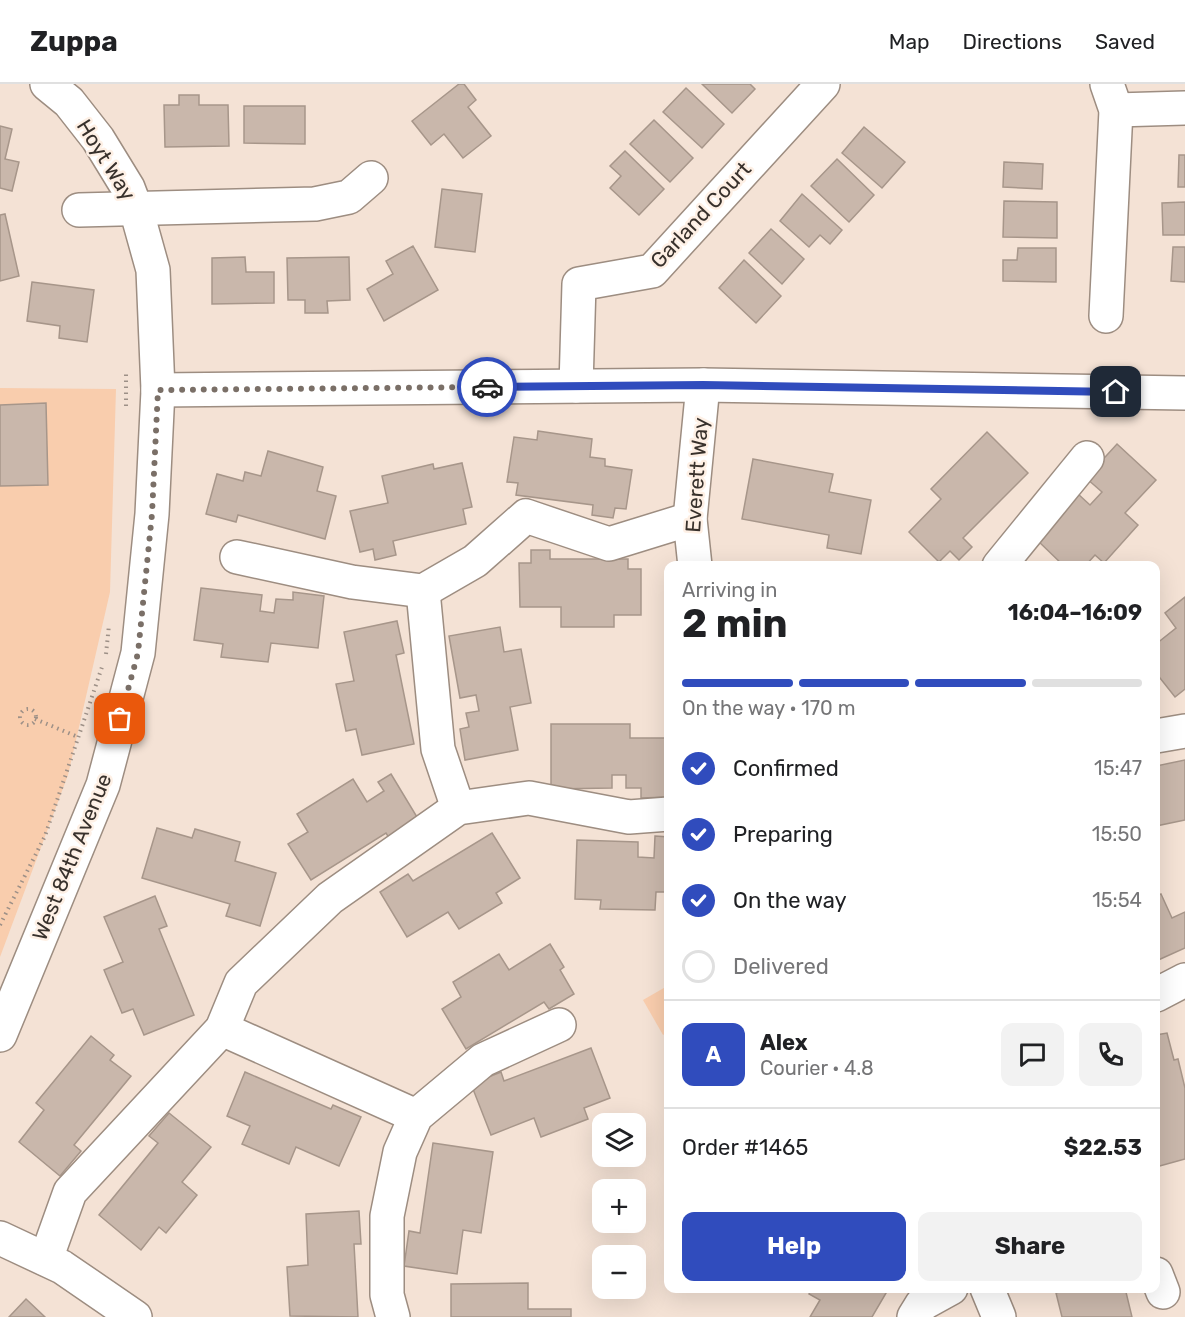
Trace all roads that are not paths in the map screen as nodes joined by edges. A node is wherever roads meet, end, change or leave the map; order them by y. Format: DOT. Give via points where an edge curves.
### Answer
graph roads {
  1 [pos="47,84"];
  2 [pos="823,84"];
  3 [pos="1111,97"];
  4 [pos="1185,108"];
  5 [pos="371,178"];
  6 [pos="136,209"];
  7 [pos="79,210"];
  8 [pos="1106,316"];
  9 [pos="703,385"];
  10 [pos="576,386"];
  11 [pos="158,390"];
  12 [pos="1185,393"];
  13 [pos="1087,458"];
  14 [pos="690,519"];
  15 [pos="237,557"];
  16 [pos="694,561"];
  17 [pos="1003,561"];
  18 [pos="423,591"];
  19 [pos="1185,731"];
  20 [pos="1160,735"];
  21 [pos="458,808"];
  22 [pos="664,814"];
  23 [pos="1185,980"];
  24 [pos="1160,993"];
  25 [pos="559,1025"];
  26 [pos="222,1029"];
  27 [pos="0,1035"];
  28 [pos="416,1116"];
  29 [pos="0,1238"];
  30 [pos="46,1259"];
  31 [pos="942,1293"];
  32 [pos="989,1293"];
  33 [pos="135,1317"];
  34 [pos="393,1317"];
  35 [pos="914,1317"];
  36 [pos="999,1317"];
  1 -- 6 [label="street, Hoyt Way" via="69,102 98,139"];
  2 -- 10 [label="street, Garland Court" via="652,271 579,284"];
  3 -- 4 [label="street"];
  3 -- 8 [label="street"];
  5 -- 6 [label="street" via="349,197 315,204"];
  6 -- 7 [label="street"];
  6 -- 11 [label="street, Hoyt Way" via="153,270"];
  9 -- 10 [label="street"];
  9 -- 12 [label="street"];
  9 -- 14 [label="street, Everett Way"];
  10 -- 11 [label="street"];
  11 -- 27 [label="street, West 84th Avenue" via="152,514 138,653 103,785"];
  13 -- 17 [label="street"];
  14 -- 16 [label="street, Everett Way"];
  14 -- 18 [label="street" via="609,544 526,516 475,561"];
  15 -- 18 [label="street" via="352,582"];
  18 -- 21 [label="street" via="438,750"];
  19 -- 20 [label="street"];
  21 -- 22 [label="street" via="529,798 629,817"];
  21 -- 26 [label="street" via="330,898 241,983"];
  23 -- 24 [label="street"];
  25 -- 28 [label="street" via="483,1060"];
  26 -- 28 [label="street"];
  26 -- 30 [label="street" via="70,1192"];
  28 -- 34 [label="street" via="400,1152 387,1216 387,1295"];
  29 -- 30 [label="street"];
  30 -- 33 [label="street"];
  31 -- 35 [label="street" via="922,1304"];
  32 -- 36 [label="street"];
}
